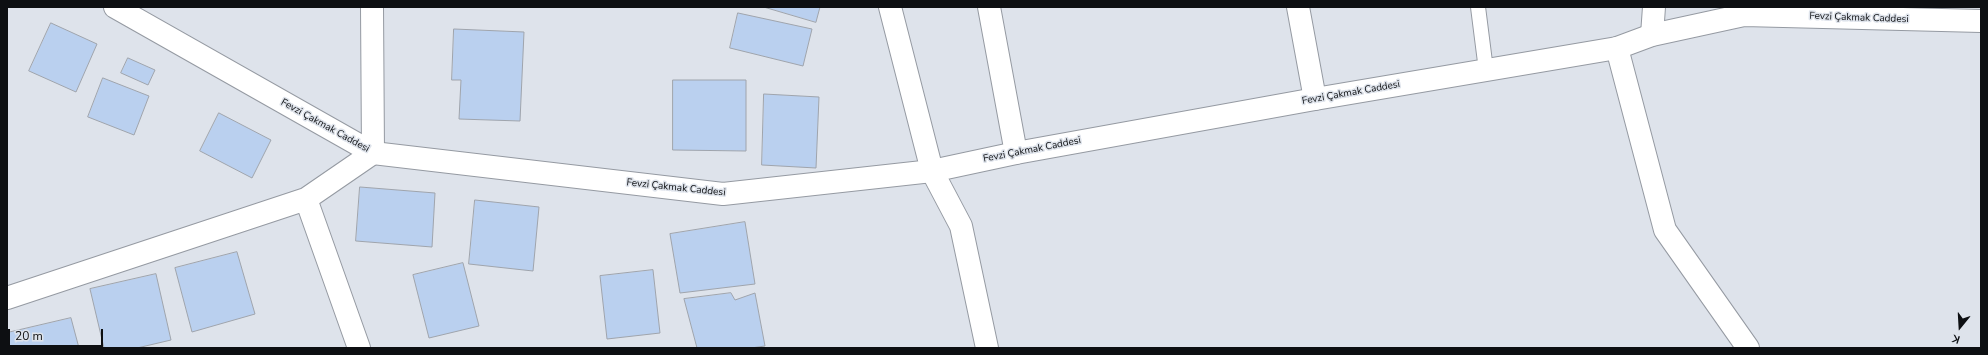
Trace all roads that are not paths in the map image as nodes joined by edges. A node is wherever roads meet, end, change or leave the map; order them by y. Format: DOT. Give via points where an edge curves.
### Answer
graph roads {
  1 [pos="114,7"];
  2 [pos="372,7"];
  3 [pos="890,7"];
  4 [pos="990,7"];
  5 [pos="1298,7"];
  6 [pos="1478,7"];
  7 [pos="1654,7"];
  8 [pos="1981,21"];
  9 [pos="1652,35"];
  10 [pos="1617,48"];
  11 [pos="1486,70"];
  12 [pos="1315,98"];
  13 [pos="373,153"];
  14 [pos="1016,153"];
  15 [pos="932,171"];
  16 [pos="306,199"];
  17 [pos="7,298"];
  18 [pos="359,348"];
  19 [pos="987,348"];
  20 [pos="1748,348"];
  1 -- 13 [label="street, Fevzi Çakmak Caddesi"];
  2 -- 13 [label="street"];
  3 -- 15 [label="street"];
  4 -- 14 [label="street"];
  5 -- 12 [label="street"];
  6 -- 11 [label="lane"];
  7 -- 9 [label="street"];
  8 -- 9 [label="street, Fevzi Çakmak Caddesi" via="1744,15"];
  9 -- 10 [label="street, Fevzi Çakmak Caddesi"];
  10 -- 11 [label="street, Fevzi Çakmak Caddesi"];
  10 -- 20 [label="street" via="1665,230"];
  11 -- 12 [label="street, Fevzi Çakmak Caddesi"];
  12 -- 14 [label="street, Fevzi Çakmak Caddesi"];
  13 -- 15 [label="street, Fevzi Çakmak Caddesi" via="722,194"];
  13 -- 16 [label="street"];
  14 -- 15 [label="street, Fevzi Çakmak Caddesi"];
  15 -- 19 [label="street" via="961,226"];
  16 -- 17 [label="street"];
  16 -- 18 [label="street"];
}
